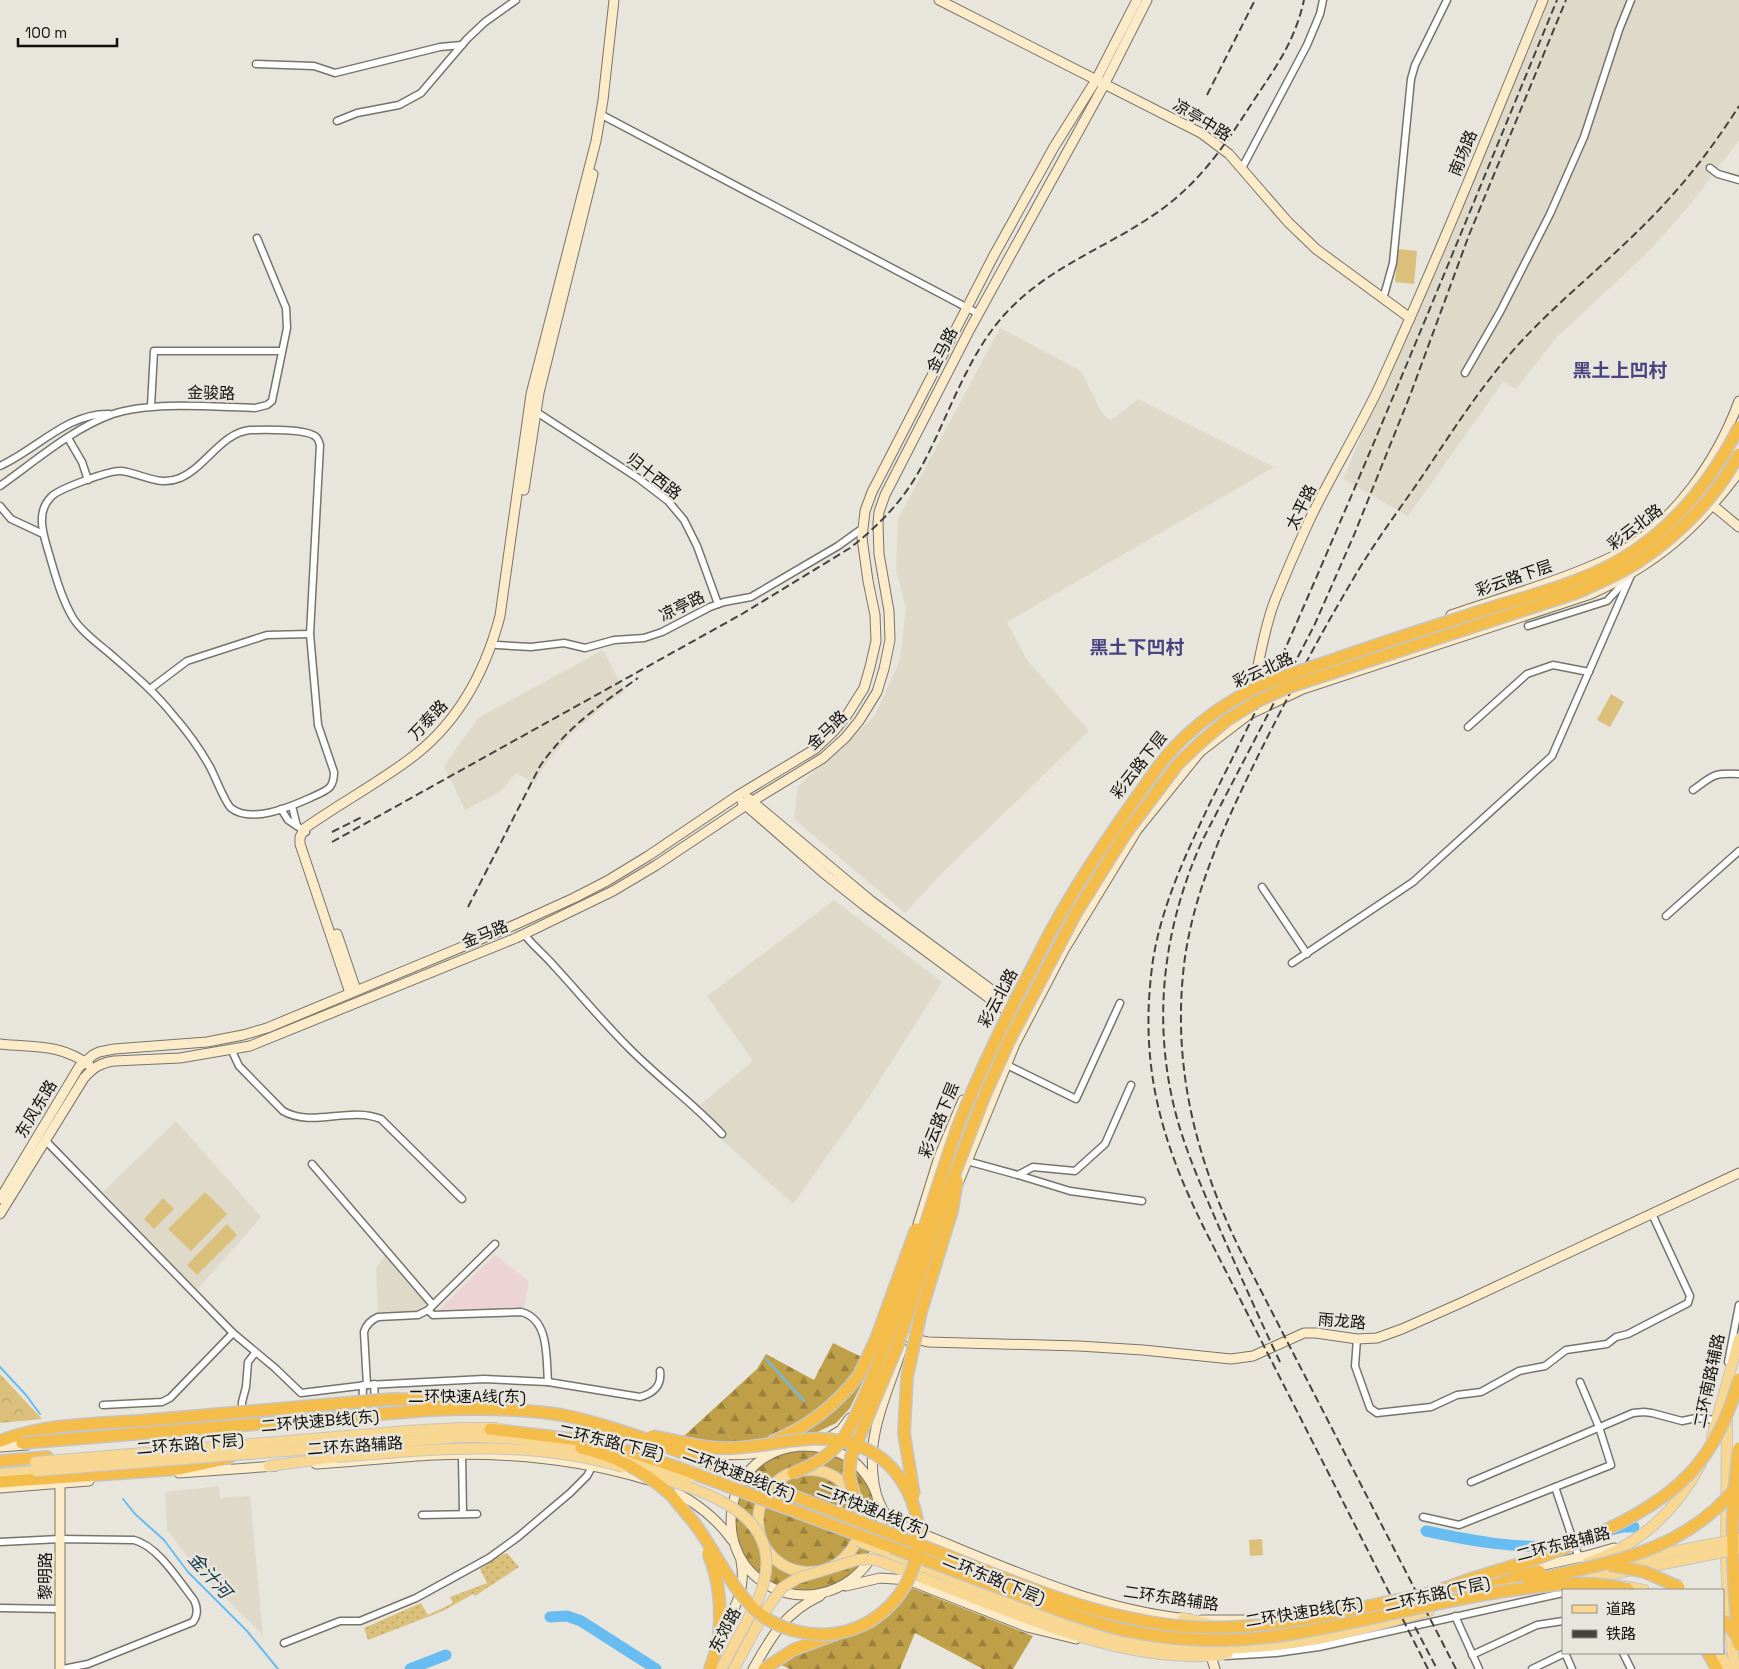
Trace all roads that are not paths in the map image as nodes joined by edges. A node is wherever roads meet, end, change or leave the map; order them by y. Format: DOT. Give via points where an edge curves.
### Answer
graph roads {
  1 [pos="516,0"];
  2 [pos="614,0"];
  3 [pos="619,0"];
  4 [pos="939,0"];
  5 [pos="1137,0"];
  6 [pos="1147,0"];
  7 [pos="1323,0"];
  8 [pos="1447,0"];
  9 [pos="1543,0"];
  10 [pos="1632,0"];
  11 [pos="462,45"];
  12 [pos="256,64"];
  13 [pos="1100,82"];
  14 [pos="603,115"];
  15 [pos="338,121"];
  16 [pos="1242,168"];
  17 [pos="1710,168"];
  18 [pos="1739,180"];
  19 [pos="257,238"];
  20 [pos="1383,299"];
  21 [pos="967,308"];
  22 [pos="979,314"];
  23 [pos="1410,318"];
  24 [pos="282,351"];
  25 [pos="1465,373"];
  26 [pos="1739,401"];
  27 [pos="151,406"];
  28 [pos="533,410"];
  29 [pos="113,414"];
  30 [pos="1739,427"];
  31 [pos="68,438"];
  32 [pos="1739,454"];
  33 [pos="0,466"];
  34 [pos="1739,472"];
  35 [pos="88,480"];
  36 [pos="0,486"];
  37 [pos="1691,488"];
  38 [pos="0,506"];
  39 [pos="1712,506"];
  40 [pos="1739,527"];
  41 [pos="863,528"];
  42 [pos="43,534"];
  43 [pos="1632,573"];
  44 [pos="718,604"];
  45 [pos="1528,626"];
  46 [pos="310,634"];
  47 [pos="497,645"];
  48 [pos="1589,672"];
  49 [pos="1255,685"];
  50 [pos="150,689"];
  51 [pos="1244,718"];
  52 [pos="1468,727"];
  53 [pos="1739,774"];
  54 [pos="1693,790"];
  55 [pos="741,793"];
  56 [pos="748,804"];
  57 [pos="292,806"];
  58 [pos="281,809"];
  59 [pos="302,830"];
  60 [pos="1739,851"];
  61 [pos="1262,887"];
  62 [pos="1666,916"];
  63 [pos="524,934"];
  64 [pos="1307,954"];
  65 [pos="1292,963"];
  66 [pos="353,992"];
  67 [pos="1120,1003"];
  68 [pos="1007,1006"];
  69 [pos="1028,1021"];
  70 [pos="0,1044"];
  71 [pos="231,1049"];
  72 [pos="84,1061"];
  73 [pos="1007,1064"];
  74 [pos="93,1068"];
  75 [pos="1131,1085"];
  76 [pos="958,1128"];
  77 [pos="722,1134"];
  78 [pos="970,1134"];
  79 [pos="45,1140"];
  80 [pos="967,1161"];
  81 [pos="312,1164"];
  82 [pos="1739,1173"];
  83 [pos="1018,1175"];
  84 [pos="0,1199"];
  85 [pos="462,1199"];
  86 [pos="1142,1201"];
  87 [pos="0,1214"];
  88 [pos="1652,1214"];
  89 [pos="495,1244"];
  90 [pos="1739,1305"];
  91 [pos="430,1308"];
  92 [pos="884,1330"];
  93 [pos="233,1333"];
  94 [pos="905,1337"];
  95 [pos="1357,1339"];
  96 [pos="1739,1339"];
  97 [pos="255,1353"];
  98 [pos="660,1371"];
  99 [pos="1739,1379"];
  100 [pos="548,1382"];
  101 [pos="1580,1382"];
  102 [pos="368,1385"];
  103 [pos="103,1405"];
  104 [pos="496,1409"];
  105 [pos="376,1416"];
  106 [pos="362,1417"];
  107 [pos="1716,1420"];
  108 [pos="243,1427"];
  109 [pos="1599,1427"];
  110 [pos="616,1429"];
  111 [pos="506,1431"];
  112 [pos="351,1434"];
  113 [pos="523,1439"];
  114 [pos="0,1441"];
  115 [pos="762,1445"];
  116 [pos="0,1446"];
  117 [pos="788,1448"];
  118 [pos="1739,1448"];
  119 [pos="566,1454"];
  120 [pos="462,1455"];
  121 [pos="577,1456"];
  122 [pos="616,1456"];
  123 [pos="0,1461"];
  124 [pos="1702,1462"];
  125 [pos="0,1465"];
  126 [pos="269,1466"];
  127 [pos="592,1467"];
  128 [pos="793,1473"];
  129 [pos="0,1474"];
  130 [pos="0,1482"];
  131 [pos="1470,1482"];
  132 [pos="60,1484"];
  133 [pos="1739,1484"];
  134 [pos="1555,1487"];
  135 [pos="0,1488"];
  136 [pos="855,1497"];
  137 [pos="878,1499"];
  138 [pos="463,1514"];
  139 [pos="477,1514"];
  140 [pos="422,1515"];
  141 [pos="1423,1517"];
  142 [pos="695,1524"];
  143 [pos="1648,1531"];
  144 [pos="918,1534"];
  145 [pos="60,1539"];
  146 [pos="1739,1539"];
  147 [pos="0,1542"];
  148 [pos="763,1544"];
  149 [pos="737,1549"];
  150 [pos="1739,1549"];
  151 [pos="1578,1555"];
  152 [pos="1672,1557"];
  153 [pos="820,1571"];
  154 [pos="1509,1589"];
  155 [pos="1625,1589"];
  156 [pos="1639,1589"];
  157 [pos="1684,1589"];
  158 [pos="832,1591"];
  159 [pos="1435,1591"];
  160 [pos="1562,1594"];
  161 [pos="1446,1601"];
  162 [pos="0,1608"];
  163 [pos="60,1609"];
  164 [pos="1455,1616"];
  165 [pos="1182,1618"];
  166 [pos="1562,1621"];
  167 [pos="1724,1621"];
  168 [pos="843,1632"];
  169 [pos="1277,1635"];
  170 [pos="1739,1638"];
  171 [pos="1162,1641"];
  172 [pos="1263,1641"];
  173 [pos="284,1643"];
  174 [pos="1739,1645"];
  175 [pos="1118,1646"];
  176 [pos="1211,1653"];
  177 [pos="1563,1654"];
  178 [pos="1565,1654"];
  179 [pos="1624,1654"];
  180 [pos="1709,1654"];
  181 [pos="1720,1654"];
  182 [pos="1472,1655"];
  183 [pos="1716,1668"];
  184 [pos="62,1669"];
  185 [pos="703,1669"];
  186 [pos="710,1669"];
  187 [pos="721,1669"];
  188 [pos="734,1669"];
  189 [pos="753,1669"];
  190 [pos="764,1669"];
  191 [pos="1215,1669"];
  192 [pos="1479,1669"];
  193 [pos="1532,1669"];
  194 [pos="1572,1669"];
  195 [pos="1631,1669"];
  196 [pos="1727,1669"];
  197 [pos="1735,1669"];
  1 -- 11 [label="street" via="485,22"];
  2 -- 14 [label="main road"];
  3 -- 14 [label="main road"];
  4 -- 13 [label="main road, 凉亭中路"];
  5 -- 13 [label="main road, 金马路"];
  6 -- 13 [label="main road, 金马路"];
  7 -- 16 [label="street" via="1306,45"];
  8 -- 20 [label="street" via="1411,79 1393,262"];
  9 -- 23 [label="main road, 南场路"];
  10 -- 25 [label="street" via="1584,137 1500,312"];
  11 -- 12 [label="street" via="440,46 335,73 314,66"];
  11 -- 15 [label="street" via="421,93 399,105 357,113"];
  13 -- 16 [label="main road, 凉亭中路" via="1201,133 1230,154"];
  13 -- 21 [label="main road, 金马路" via="1054,147"];
  13 -- 22 [label="main road, 金马路"];
  14 -- 21 [label="street"];
  14 -- 28 [label="main road" via="584,213"];
  16 -- 20 [label="main road, 凉亭中路" via="1316,250"];
  17 -- 18 [label="street"];
  19 -- 24 [label="street, 金骏路" via="286,308 288,328"];
  20 -- 23 [label="main road, 凉亭中路"];
  21 -- 22 [label="street"];
  21 -- 41 [label="main road, 金马路" via="872,492"];
  22 -- 56 [label="main road, 金马路" via="884,496 879,512 879,554 889,611 890,640 877,692 859,721 823,758"];
  23 -- 49 [label="main road, 太平路" via="1311,518 1275,601 1260,652"];
  24 -- 27 [label="street, 金骏路" via="272,401 267,405 255,408"];
  24 -- 27 [label="street" via="154,350"];
  26 -- 37 [label="main road, 彩云路下层" via="1715,452"];
  27 -- 29 [label="street, 金骏路"];
  28 -- 44 [label="street, 归十西路" via="668,501 684,520 697,546"];
  28 -- 47 [label="main road, 万泰路" via="505,617"];
  28 -- 59 [label="main road, 万泰路" via="500,616 494,640 471,690 447,724 408,761"];
  29 -- 31 [label="street, 金骏路"];
  29 -- 33 [label="street" via="99,414 68,425"];
  30 -- 76 [label="highway, 彩云北路, bridge" via="1720,463 1700,491 1678,515 1620,560 1552,589 1279,678 1248,692 1192,731 1165,759 1136,798 1051,930 995,1039"];
  31 -- 35 [label="street"];
  31 -- 36 [label="street, 金骏路"];
  32 -- 78 [label="highway, 彩云北路, bridge" via="1702,506 1671,538 1641,561 1607,580 1286,688 1227,720 1200,742 1178,764 1126,833 1076,913 1010,1039"];
  34 -- 39 [label="main road"];
  35 -- 42 [label="street" via="51,496 41,516"];
  35 -- 46 [label="street" via="112,471 165,482 180,478 240,431 281,430 317,437 320,445"];
  37 -- 39 [label="main road"];
  37 -- 49 [label="main road, 彩云路下层" via="1674,509 1619,553 1551,582 1353,647"];
  38 -- 42 [label="street" via="10,519"];
  39 -- 40 [label="main road"];
  39 -- 43 [label="main road" via="1686,534"];
  41 -- 44 [label="street, 凉亭路" via="751,597"];
  41 -- 55 [label="main road, 金马路" via="876,641 864,688 834,731 814,749"];
  42 -- 50 [label="street" via="58,584 74,620"];
  43 -- 45 [label="street" via="1607,601"];
  43 -- 48 [label="street"];
  43 -- 51 [label="main road" via="1591,594 1304,689"];
  44 -- 47 [label="street, 凉亭路" via="644,638 614,640 585,648 564,643 531,647"];
  46 -- 50 [label="street" via="267,636 187,660"];
  46 -- 57 [label="street" via="318,725 334,772 330,786"];
  47 -- 59 [label="main road, 万泰路" via="488,669 464,711 428,751"];
  48 -- 52 [label="street" via="1553,665 1527,674"];
  48 -- 64 [label="street" via="1552,756 1413,882"];
  49 -- 51 [label="main road, 太平路"];
  49 -- 68 [label="main road, 彩云路下层" via="1194,725 1164,752 1088,860 1053,917"];
  50 -- 58 [label="street" via="198,747 231,808 243,814"];
  51 -- 69 [label="main road" via="1200,752 1137,830 1064,950"];
  53 -- 54 [label="street" via="1719,773"];
  55 -- 56 [label="main road"];
  55 -- 66 [label="main road, 金马路" via="648,856 574,898"];
  56 -- 63 [label="main road, 金马路" via="613,891"];
  56 -- 68 [label="main road" via="865,906"];
  57 -- 58 [label="street"];
  57 -- 59 [label="street"];
  58 -- 59 [label="street" via="288,820"];
  59 -- 66 [label="main road"];
  60 -- 62 [label="street"];
  61 -- 64 [label="street"];
  63 -- 71 [label="main road, 金马路" via="279,1035"];
  63 -- 77 [label="street" via="626,1046"];
  64 -- 65 [label="street"];
  66 -- 72 [label="main road, 金马路" via="243,1035 207,1042 114,1049 92,1055"];
  67 -- 73 [label="street" via="1076,1099"];
  68 -- 69 [label="main road"];
  68 -- 92 [label="main road, 彩云路下层" via="943,1146"];
  69 -- 73 [label="main road"];
  70 -- 72 [label="main road" via="63,1050"];
  71 -- 74 [label="main road, 金马路" via="180,1058 114,1060"];
  71 -- 85 [label="street" via="239,1066 283,1112 302,1118 364,1114 381,1119"];
  72 -- 74 [label="main road"];
  72 -- 84 [label="main road, 东风东路"];
  73 -- 80 [label="main road"];
  74 -- 79 [label="main road"];
  75 -- 83 [label="street" via="1105,1144 1075,1171 1033,1167"];
  76 -- 115 [label="highway, bridge" via="859,1375 822,1414 790,1434"];
  76 -- 128 [label="highway, bridge" via="895,1316 852,1422 828,1455"];
  78 -- 136 [label="highway, bridge" via="940,1212 898,1346 853,1451 849,1476"];
  78 -- 144 [label="highway, bridge" via="906,1377 904,1433"];
  79 -- 87 [label="main road"];
  79 -- 93 [label="street"];
  80 -- 83 [label="street"];
  80 -- 94 [label="main road" via="926,1267"];
  81 -- 91 [label="street"];
  82 -- 88 [label="main road, 雨龙路"];
  83 -- 86 [label="street" via="1070,1190"];
  88 -- 95 [label="main road, 雨龙路" via="1402,1329 1377,1338"];
  88 -- 95 [label="street" via="1690,1296 1688,1303 1607,1344 1566,1350 1545,1366 1519,1371 1482,1392 1457,1396 1430,1406 1377,1413 1370,1408 1355,1366"];
  89 -- 91 [label="street"];
  90 -- 107 [label="street, 二环南路辅路"];
  91 -- 100 [label="street" via="433,1315 527,1313 540,1325 543,1334"];
  91 -- 102 [label="street" via="418,1315 378,1317 365,1328"];
  92 -- 94 [label="main road, 雨龙路"];
  92 -- 117 [label="main road, 彩云路下层" via="860,1400 848,1422 834,1435 819,1442"];
  93 -- 97 [label="street"];
  93 -- 103 [label="street" via="170,1398 162,1402"];
  94 -- 95 [label="main road, 雨龙路" via="928,1342 1143,1350 1231,1360 1253,1356 1304,1334"];
  94 -- 137 [label="main road" via="875,1431 873,1475"];
  96 -- 124 [label="main road"];
  96 -- 197 [label="main road" via="1729,1395 1726,1452 1726,1565"];
  97 -- 102 [label="street" via="301,1393"];
  97 -- 108 [label="street" via="247,1367 242,1402"];
  98 -- 100 [label="street" via="661,1380 656,1389 640,1397"];
  99 -- 159 [label="highway, bridge" via="1728,1415 1713,1444 1693,1471 1664,1497 1636,1515 1557,1551"];
  100 -- 102 [label="street" via="484,1379"];
  101 -- 109 [label="street"];
  102 -- 105 [label="street"];
  102 -- 106 [label="street"];
  104 -- 110 [label="highway, 二环快速A线(东), bridge" via="563,1416"];
  104 -- 114 [label="highway, bridge" via="462,1400 392,1399 61,1427"];
  104 -- 116 [label="highway, 二环快速A线(东), bridge" via="422,1411"];
  105 -- 106 [label="main road, 二环东路辅路"];
  105 -- 117 [label="main road, 二环东路辅路" via="446,1411 530,1413 611,1427 712,1454 734,1456"];
  106 -- 108 [label="main road, 二环东路辅路"];
  107 -- 109 [label="street" via="1696,1418 1682,1421 1644,1412 1633,1413"];
  107 -- 124 [label="street, 二环南路辅路"];
  108 -- 116 [label="main road, 二环东路辅路"];
  109 -- 131 [label="street"];
  109 -- 134 [label="street" via="1610,1465"];
  110 -- 115 [label="highway, bridge" via="711,1447"];
  110 -- 159 [label="highway, 二环快速A线(东), bridge" via="994,1574 1127,1618 1192,1627 1251,1626 1317,1618"];
  111 -- 112 [label="highway, 二环快速B线(东), bridge" via="451,1428"];
  111 -- 142 [label="highway, bridge" via="594,1451 629,1465 666,1491"];
  111 -- 161 [label="highway, 二环快速B线(东), bridge" via="579,1440 628,1451 1070,1614 1143,1634 1211,1639 1271,1637"];
  112 -- 123 [label="highway, 二环快速B线(东), bridge"];
  112 -- 130 [label="highway, bridge" via="262,1449 178,1469"];
  113 -- 119 [label="main road, bridge"];
  113 -- 122 [label="main road, 二环东路(下层), bridge"];
  113 -- 129 [label="main road, 二环东路(下层), bridge" via="440,1439"];
  115 -- 144 [label="highway, bridge" via="826,1439 849,1442 872,1452 889,1465 904,1484 915,1510"];
  117 -- 137 [label="main road" via="819,1447 840,1453 858,1465"];
  117 -- 149 [label="main road" via="759,1461 737,1489 731,1516"];
  118 -- 174 [label="highway, bridge" via="1733,1532"];
  119 -- 121 [label="main road, bridge"];
  119 -- 126 [label="main road, bridge" via="474,1448 336,1457"];
  120 -- 126 [label="main road, 二环东路辅路"];
  120 -- 127 [label="main road, 二环东路辅路" via="532,1457"];
  120 -- 138 [label="street"];
  121 -- 122 [label="main road, bridge"];
  121 -- 148 [label="main road, bridge" via="646,1473 725,1502 747,1519"];
  122 -- 171 [label="main road, 二环东路(下层), bridge" via="737,1494 1078,1628 1117,1639"];
  124 -- 143 [label="main road" via="1676,1502"];
  125 -- 171 [label="main road, 二环东路(下层), bridge" via="460,1428 512,1429 571,1436 644,1453 717,1477 1090,1622"];
  126 -- 132 [label="main road, 二环东路辅路"];
  127 -- 149 [label="main road, 二环东路辅路" via="638,1477 691,1500 725,1530"];
  127 -- 173 [label="street" via="570,1493 489,1558 416,1598 360,1621 340,1621"];
  128 -- 136 [label="main road, bridge" via="807,1470 830,1474 842,1480"];
  128 -- 148 [label="main road, bridge" via="773,1485 764,1498 759,1521"];
  132 -- 135 [label="main road, 二环东路辅路"];
  132 -- 145 [label="main road, 黎明路"];
  133 -- 161 [label="highway, bridge" via="1696,1524 1651,1550"];
  134 -- 141 [label="street" via="1459,1525"];
  134 -- 151 [label="street"];
  136 -- 153 [label="main road, bridge" via="859,1519 854,1544 836,1564"];
  137 -- 158 [label="main road" via="882,1527 875,1552 860,1572"];
  137 -- 165 [label="main road, 二环东路辅路" via="887,1517 903,1526 1034,1578 1138,1612"];
  138 -- 139 [label="street"];
  138 -- 140 [label="street"];
  142 -- 168 [label="highway, bridge" via="736,1588 764,1617 783,1627 806,1633"];
  142 -- 186 [label="highway, bridge" via="710,1557 719,1592 718,1645"];
  143 -- 151 [label="main road, 二环东路辅路" via="1615,1547"];
  143 -- 154 [label="main road" via="1621,1549 1596,1560"];
  144 -- 168 [label="highway, bridge" via="914,1567 899,1597 877,1618"];
  145 -- 147 [label="street"];
  145 -- 163 [label="main road, 黎明路"];
  145 -- 184 [label="street" via="140,1542 165,1563 197,1607 192,1622 88,1664"];
  146 -- 152 [label="main road, bridge"];
  148 -- 153 [label="main road, bridge" via="770,1557 782,1567 801,1573"];
  148 -- 187 [label="main road, 东郊路, bridge" via="767,1560 764,1584"];
  149 -- 158 [label="main road" via="747,1568 771,1587 801,1595"];
  149 -- 185 [label="main road" via="742,1564 741,1594"];
  150 -- 152 [label="main road, bridge"];
  151 -- 165 [label="main road, 二环东路辅路" via="1306,1615 1238,1621"];
  152 -- 154 [label="main road"];
  153 -- 175 [label="main road, bridge" via="857,1560 876,1560 1022,1617"];
  153 -- 188 [label="main road, 东郊路, bridge" via="798,1578 776,1594"];
  154 -- 156 [label="main road" via="1587,1584"];
  154 -- 169 [label="main road, 二环东路(下层)" via="1450,1596"];
  154 -- 172 [label="main road, 二环东路(下层)" via="1320,1638"];
  155 -- 161 [label="highway, bridge" via="1572,1583"];
  157 -- 159 [label="highway, bridge" via="1630,1568 1588,1564"];
  158 -- 175 [label="main road" via="862,1581 898,1578 1026,1627"];
  158 -- 189 [label="main road" via="793,1612 770,1638"];
  160 -- 164 [label="street"];
  162 -- 163 [label="street"];
  163 -- 184 [label="main road, 黎明路"];
  164 -- 176 [label="street" via="1308,1649 1260,1654"];
  164 -- 182 [label="street"];
  165 -- 169 [label="main road" via="1242,1635"];
  166 -- 182 [label="street" via="1537,1625"];
  167 -- 170 [label="highway, bridge"];
  168 -- 190 [label="highway, bridge" via="793,1650"];
  169 -- 172 [label="main road, 二环东路(下层)"];
  171 -- 172 [label="main road, 二环东路(下层)"];
  171 -- 176 [label="main road, 二环东路(下层)"];
  172 -- 176 [label="main road"];
  175 -- 176 [label="main road" via="1164,1654"];
  176 -- 191 [label="main road"];
  177 -- 193 [label="street"];
  178 -- 194 [label="street"];
  179 -- 195 [label="street"];
  180 -- 183 [label="highway"];
  181 -- 196 [label="main road"];
  182 -- 192 [label="street"];
}
